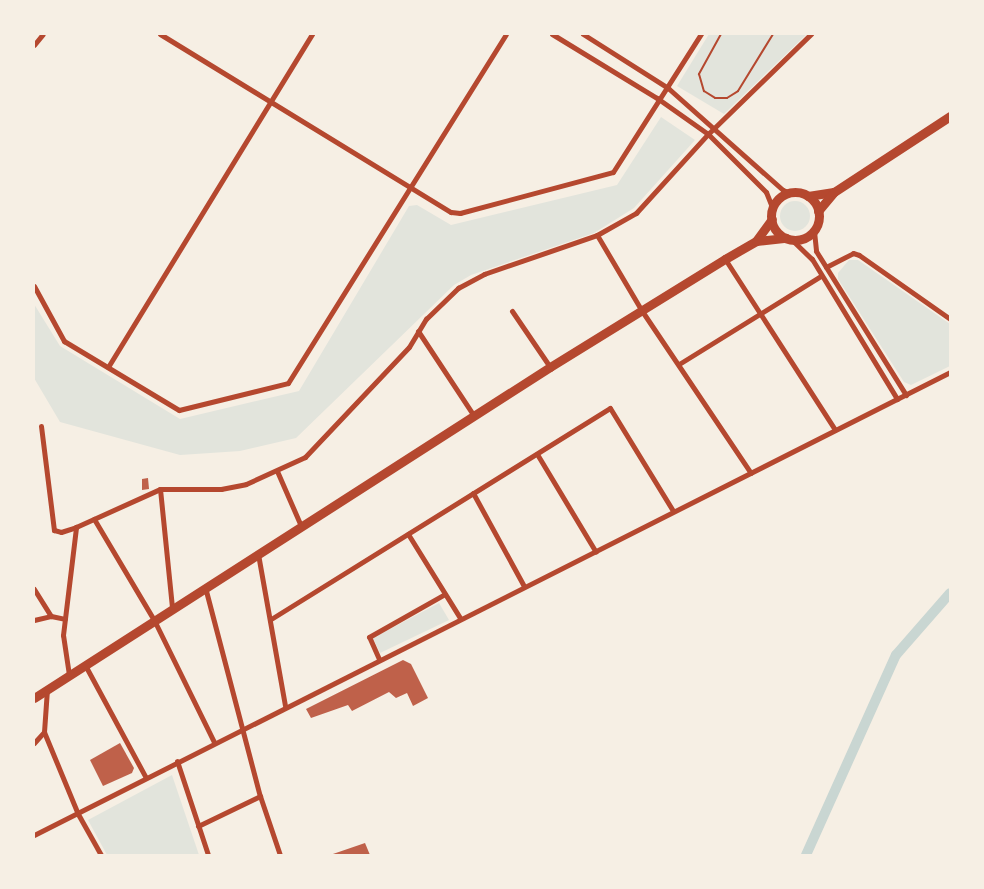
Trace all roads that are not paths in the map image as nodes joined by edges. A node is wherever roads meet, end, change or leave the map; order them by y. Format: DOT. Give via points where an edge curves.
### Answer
graph roads {
  1 [pos="43,34"];
  2 [pos="160,34"];
  3 [pos="312,34"];
  4 [pos="506,34"];
  5 [pos="552,34"];
  6 [pos="583,34"];
  7 [pos="701,34"];
  8 [pos="812,34"];
  9 [pos="34,45"];
  10 [pos="668,88"];
  11 [pos="657,98"];
  12 [pos="270,102"];
  13 [pos="950,116"];
  14 [pos="715,128"];
  15 [pos="708,134"];
  16 [pos="412,188"];
  17 [pos="834,192"];
  18 [pos="791,193"];
  19 [pos="808,196"];
  20 [pos="773,209"];
  21 [pos="818,210"];
  22 [pos="772,219"];
  23 [pos="814,230"];
  24 [pos="597,235"];
  25 [pos="789,239"];
  26 [pos="756,241"];
  27 [pos="725,259"];
  28 [pos="826,267"];
  29 [pos="821,276"];
  30 [pos="34,286"];
  31 [pos="512,311"];
  32 [pos="642,311"];
  33 [pos="760,314"];
  34 [pos="950,319"];
  35 [pos="418,331"];
  36 [pos="679,364"];
  37 [pos="108,367"];
  38 [pos="550,367"];
  39 [pos="950,372"];
  40 [pos="906,394"];
  41 [pos="897,399"];
  42 [pos="474,416"];
  43 [pos="41,426"];
  44 [pos="835,430"];
  45 [pos="537,454"];
  46 [pos="277,471"];
  47 [pos="751,473"];
  48 [pos="160,489"];
  49 [pos="472,493"];
  50 [pos="674,511"];
  51 [pos="94,519"];
  52 [pos="301,526"];
  53 [pos="76,527"];
  54 [pos="408,534"];
  55 [pos="258,552"];
  56 [pos="596,552"];
  57 [pos="206,586"];
  58 [pos="524,586"];
  59 [pos="34,589"];
  60 [pos="445,594"];
  61 [pos="172,608"];
  62 [pos="51,616"];
  63 [pos="65,618"];
  64 [pos="460,618"];
  65 [pos="271,619"];
  66 [pos="34,620"];
  67 [pos="154,620"];
  68 [pos="379,659"];
  69 [pos="85,665"];
  70 [pos="69,675"];
  71 [pos="47,689"];
  72 [pos="34,698"];
  73 [pos="285,706"];
  74 [pos="242,728"];
  75 [pos="44,732"];
  76 [pos="214,742"];
  77 [pos="34,743"];
  78 [pos="177,761"];
  79 [pos="146,778"];
  80 [pos="260,796"];
  81 [pos="78,814"];
  82 [pos="198,826"];
  83 [pos="34,835"];
  84 [pos="101,855"];
  85 [pos="208,855"];
  86 [pos="280,855"];
  1 -- 9 [label="street"];
  2 -- 12 [label="street"];
  3 -- 12 [label="street"];
  4 -- 16 [label="street"];
  5 -- 11 [label="street"];
  6 -- 10 [label="street"];
  7 -- 10 [label="street"];
  8 -- 14 [label="street"];
  10 -- 11 [label="street"];
  10 -- 14 [label="street"];
  11 -- 15 [label="street"];
  11 -- 16 [label="street" via="613,172 460,213 450,212"];
  12 -- 16 [label="street"];
  12 -- 37 [label="street"];
  13 -- 17 [label="main road"];
  14 -- 15 [label="street"];
  14 -- 18 [label="street" via="783,190"];
  15 -- 20 [label="street" via="766,192"];
  15 -- 24 [label="street" via="636,213"];
  16 -- 37 [label="street" via="288,384 179,410"];
  17 -- 19 [label="main road"];
  17 -- 21 [label="main road"];
  18 -- 19 [label="main road"];
  18 -- 20 [label="main road" via="780,198"];
  19 -- 21 [label="main road"];
  20 -- 22 [label="main road"];
  21 -- 23 [label="main road"];
  22 -- 25 [label="main road" via="776,230"];
  22 -- 26 [label="main road"];
  23 -- 25 [label="main road" via="808,236"];
  23 -- 28 [label="street" via="816,251"];
  24 -- 32 [label="street"];
  24 -- 35 [label="street" via="458,288"];
  25 -- 26 [label="main road"];
  25 -- 29 [label="street" via="812,259"];
  26 -- 27 [label="main road"];
  27 -- 32 [label="main road"];
  27 -- 33 [label="street"];
  28 -- 34 [label="street" via="853,254 859,255"];
  28 -- 40 [label="street"];
  29 -- 33 [label="street"];
  29 -- 41 [label="street"];
  30 -- 37 [label="street" via="64,341"];
  31 -- 38 [label="street"];
  32 -- 36 [label="street"];
  32 -- 38 [label="main road"];
  33 -- 36 [label="street"];
  33 -- 44 [label="street"];
  35 -- 42 [label="street"];
  35 -- 46 [label="street" via="409,347 305,457"];
  36 -- 47 [label="street"];
  38 -- 42 [label="main road"];
  39 -- 40 [label="street"];
  40 -- 41 [label="street"];
  41 -- 44 [label="street"];
  42 -- 52 [label="main road"];
  43 -- 53 [label="street" via="54,530 61,532"];
  44 -- 47 [label="street"];
  45 -- 49 [label="street"];
  45 -- 50 [label="street" via="610,408"];
  45 -- 56 [label="street"];
  46 -- 48 [label="street" via="246,484 221,489"];
  46 -- 52 [label="street"];
  47 -- 50 [label="street"];
  48 -- 51 [label="street"];
  48 -- 61 [label="street"];
  49 -- 54 [label="street"];
  49 -- 58 [label="street"];
  50 -- 56 [label="street"];
  51 -- 53 [label="street"];
  51 -- 67 [label="street"];
  52 -- 55 [label="main road"];
  53 -- 63 [label="street"];
  54 -- 60 [label="street"];
  54 -- 65 [label="street"];
  55 -- 57 [label="main road"];
  55 -- 65 [label="street"];
  56 -- 58 [label="street"];
  57 -- 61 [label="main road"];
  57 -- 74 [label="street"];
  58 -- 64 [label="street"];
  59 -- 62 [label="street"];
  60 -- 64 [label="street"];
  60 -- 68 [label="street" via="369,637"];
  61 -- 67 [label="main road"];
  62 -- 63 [label="street"];
  62 -- 66 [label="street"];
  63 -- 70 [label="street" via="63,635"];
  64 -- 68 [label="street"];
  65 -- 73 [label="street"];
  67 -- 69 [label="main road"];
  67 -- 76 [label="street"];
  68 -- 73 [label="street"];
  69 -- 70 [label="main road"];
  69 -- 79 [label="street"];
  70 -- 71 [label="main road"];
  71 -- 72 [label="main road"];
  71 -- 75 [label="street"];
  73 -- 74 [label="street"];
  74 -- 76 [label="street"];
  74 -- 80 [label="street"];
  75 -- 77 [label="street"];
  75 -- 81 [label="street"];
  76 -- 78 [label="street"];
  78 -- 79 [label="street"];
  78 -- 82 [label="street"];
  79 -- 81 [label="street"];
  80 -- 82 [label="street"];
  80 -- 86 [label="street"];
  81 -- 83 [label="street"];
  81 -- 84 [label="street"];
  82 -- 85 [label="street"];
}
